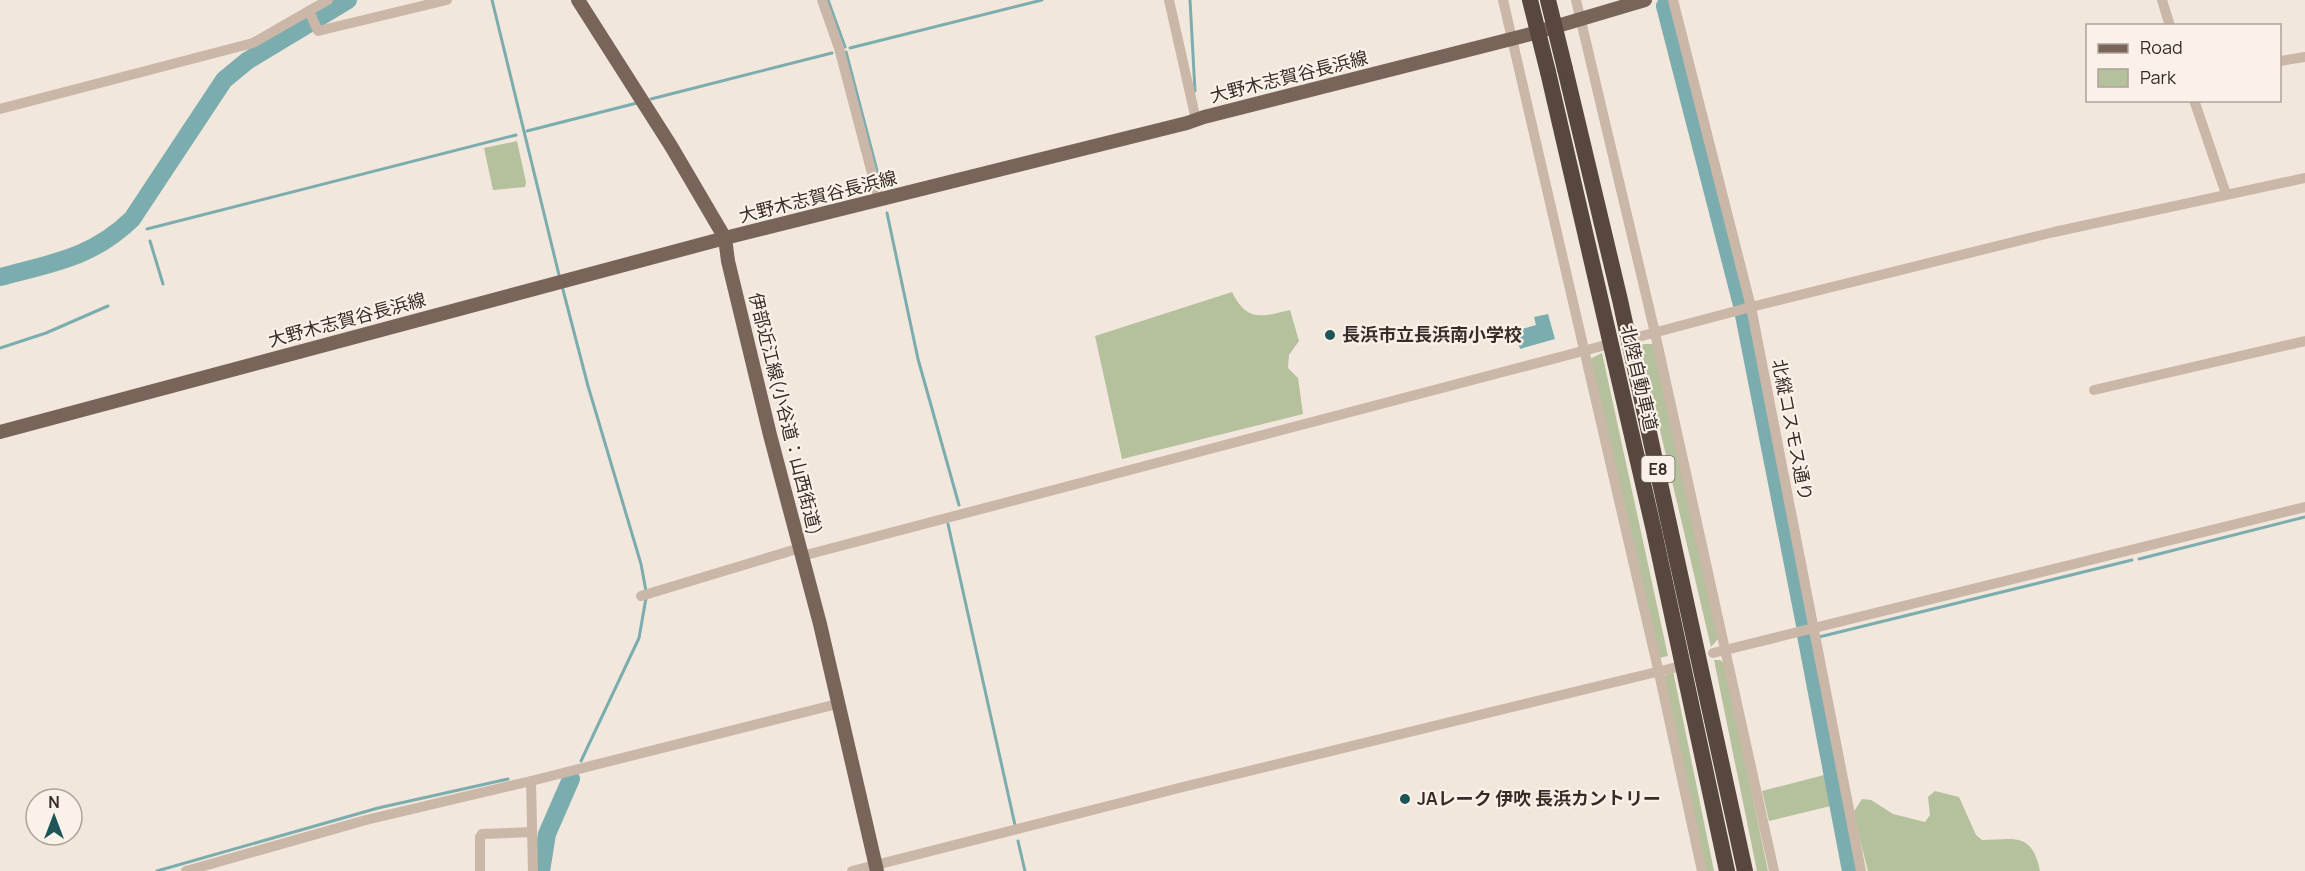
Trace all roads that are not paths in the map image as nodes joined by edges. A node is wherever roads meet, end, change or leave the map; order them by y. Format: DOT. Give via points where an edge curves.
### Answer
graph roads {
  1 [pos="328,0"];
  2 [pos="447,0"];
  3 [pos="578,0"];
  4 [pos="822,0"];
  5 [pos="1169,0"];
  6 [pos="1503,0"];
  7 [pos="1530,0"];
  8 [pos="1548,0"];
  9 [pos="1576,0"];
  10 [pos="1645,0"];
  11 [pos="1673,0"];
  12 [pos="2162,0"];
  13 [pos="309,11"];
  14 [pos="1581,20"];
  15 [pos="2169,24"];
  16 [pos="1512,38"];
  17 [pos="2305,57"];
  18 [pos="2281,61"];
  19 [pos="1556,71"];
  20 [pos="2195,102"];
  21 [pos="0,109"];
  22 [pos="1196,120"];
  23 [pos="2305,178"];
  24 [pos="2226,194"];
  25 [pos="879,200"];
  26 [pos="725,238"];
  27 [pos="1746,308"];
  28 [pos="1655,333"];
  29 [pos="1638,337"];
  30 [pos="2305,340"];
  31 [pos="1602,346"];
  32 [pos="1585,350"];
  33 [pos="2094,390"];
  34 [pos="0,432"];
  35 [pos="2305,507"];
  36 [pos="801,552"];
  37 [pos="646,594"];
  38 [pos="1815,629"];
  39 [pos="1726,650"];
  40 [pos="1713,653"];
  41 [pos="1677,667"];
  42 [pos="1659,673"];
  43 [pos="837,704"];
  44 [pos="531,781"];
  45 [pos="532,832"];
  46 [pos="876,868"];
  47 [pos="186,871"];
  48 [pos="480,871"];
  49 [pos="533,871"];
  50 [pos="852,871"];
  51 [pos="1702,871"];
  52 [pos="1727,871"];
  53 [pos="1745,871"];
  54 [pos="1774,871"];
  55 [pos="1861,871"];
  1 -- 13 [label="street"];
  2 -- 13 [label="street" via="318,30"];
  3 -- 26 [label="main road, 伊部近江線(小谷道：山西街道)"];
  4 -- 25 [label="street" via="839,48"];
  5 -- 22 [label="street"];
  6 -- 16 [label="street"];
  7 -- 19 [label="highway, 北陸自動車道 / E8, bridge"];
  8 -- 19 [label="highway, 北陸自動車道 / E8, bridge"];
  9 -- 14 [label="street"];
  10 -- 14 [label="main road, 大野木志賀谷長浜線"];
  11 -- 27 [label="street, 北縦コスモス通り"];
  12 -- 15 [label="street"];
  13 -- 21 [label="street" via="253,43"];
  14 -- 16 [label="main road, 大野木志賀谷長浜線"];
  14 -- 28 [label="street"];
  16 -- 22 [label="main road, 大野木志賀谷長浜線"];
  16 -- 32 [label="street"];
  17 -- 18 [label="street"];
  19 -- 52 [label="highway, 北陸自動車道 / E8"];
  19 -- 53 [label="highway, 北陸自動車道 / E8" via="1625,323"];
  20 -- 24 [label="street"];
  22 -- 25 [label="main road, 大野木志賀谷長浜線"];
  23 -- 24 [label="street"];
  24 -- 27 [label="street"];
  25 -- 26 [label="main road, 大野木志賀谷長浜線"];
  26 -- 34 [label="main road, 大野木志賀谷長浜線"];
  26 -- 36 [label="main road, 伊部近江線(小谷道：山西街道)" via="741,318"];
  27 -- 28 [label="street"];
  27 -- 38 [label="street, 北縦コスモス通り"];
  28 -- 29 [label="street"];
  28 -- 39 [label="street"];
  30 -- 33 [label="street"];
  31 -- 32 [label="street"];
  32 -- 36 [label="street"];
  32 -- 42 [label="street"];
  35 -- 38 [label="street"];
  36 -- 37 [label="street"];
  36 -- 43 [label="main road, 伊部近江線(小谷道：山西街道)"];
  38 -- 39 [label="street"];
  38 -- 55 [label="street, 北縦コスモス通り"];
  39 -- 40 [label="street"];
  39 -- 54 [label="street"];
  41 -- 42 [label="street"];
  42 -- 46 [label="street" via="1195,784"];
  42 -- 51 [label="street"];
  43 -- 44 [label="street"];
  43 -- 46 [label="main road, 伊部近江線(小谷道：山西街道)"];
  44 -- 45 [label="street"];
  44 -- 47 [label="street" via="366,820"];
  45 -- 48 [label="street" via="482,834"];
  45 -- 49 [label="street"];
  46 -- 50 [label="street"];
}
